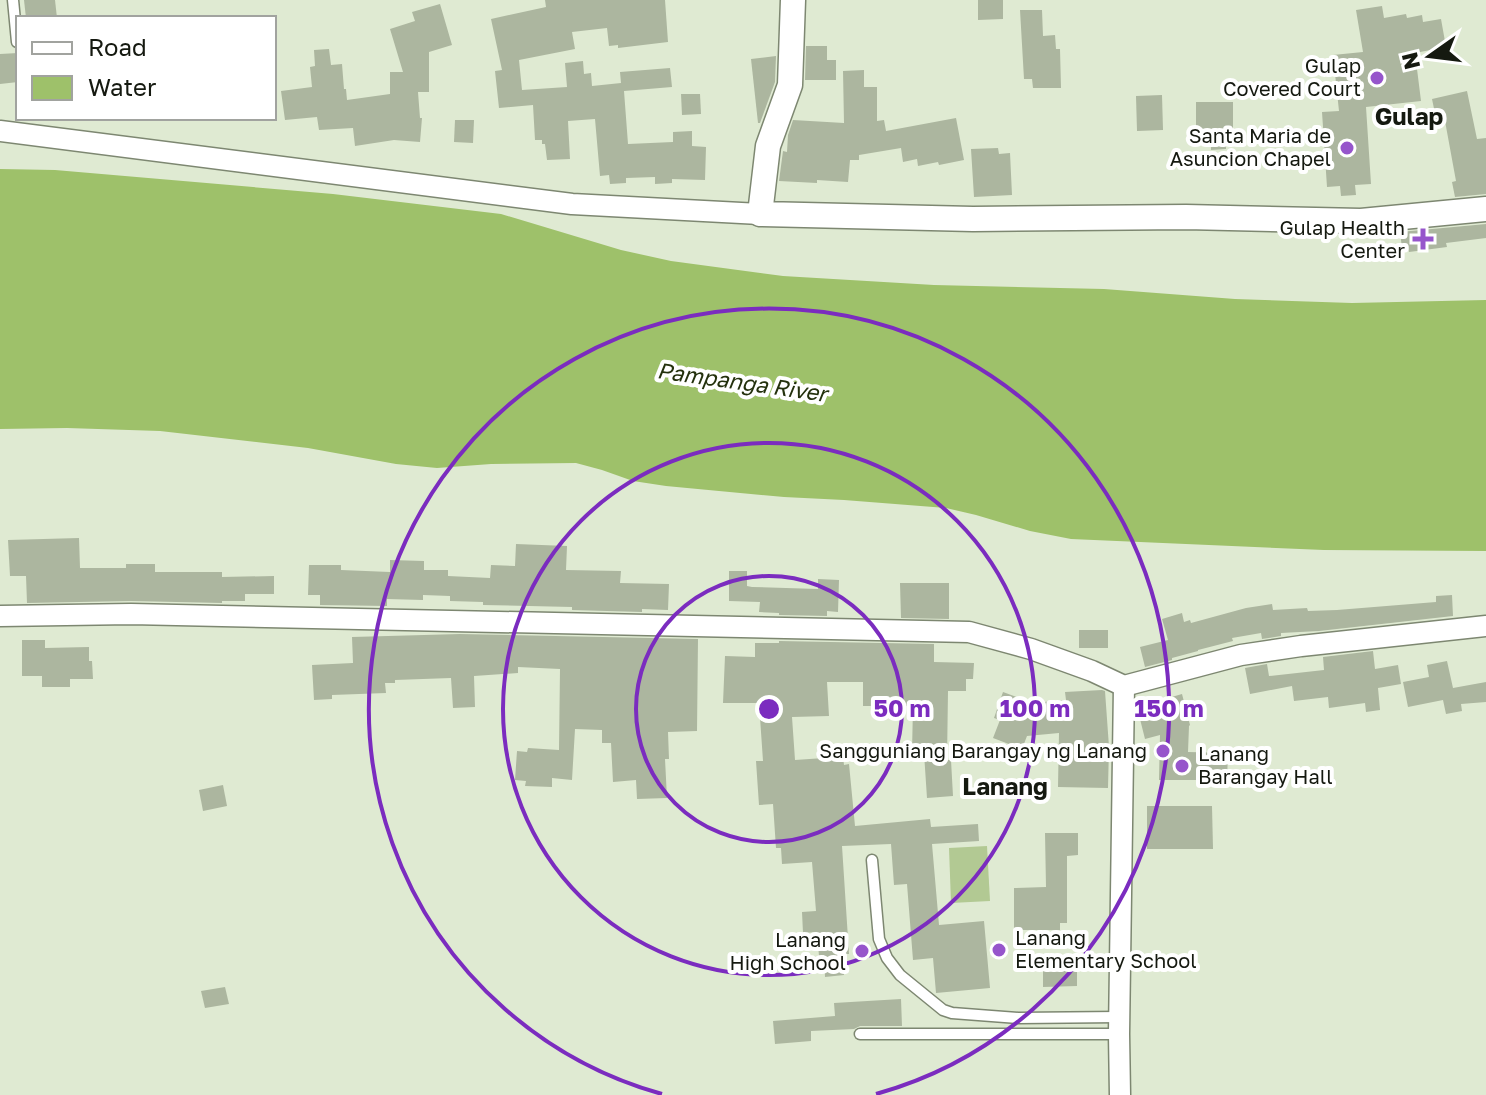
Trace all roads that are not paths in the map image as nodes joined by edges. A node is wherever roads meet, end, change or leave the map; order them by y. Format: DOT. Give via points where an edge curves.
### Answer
graph roads {
  1 [pos="13,0"];
  2 [pos="793,0"];
  3 [pos="16,32"];
  4 [pos="0,131"];
  5 [pos="1486,209"];
  6 [pos="760,214"];
  7 [pos="0,616"];
  8 [pos="1486,626"];
  9 [pos="1124,686"];
  10 [pos="872,860"];
  11 [pos="1119,1026"];
  12 [pos="860,1034"];
  13 [pos="1120,1095"];
  1 -- 3 [label="lane"];
  2 -- 6 [label="street" via="790,85 768,146"];
  4 -- 6 [label="street" via="572,204"];
  5 -- 6 [label="street" via="1361,221"];
  7 -- 9 [label="street" via="131,614 969,632 1031,649"];
  8 -- 9 [label="street" via="1241,655"];
  9 -- 11 [label="street"];
  10 -- 11 [label="lane" via="879,939 887,958 943,1010"];
  11 -- 12 [label="lane"];
  11 -- 13 [label="street"];
}
